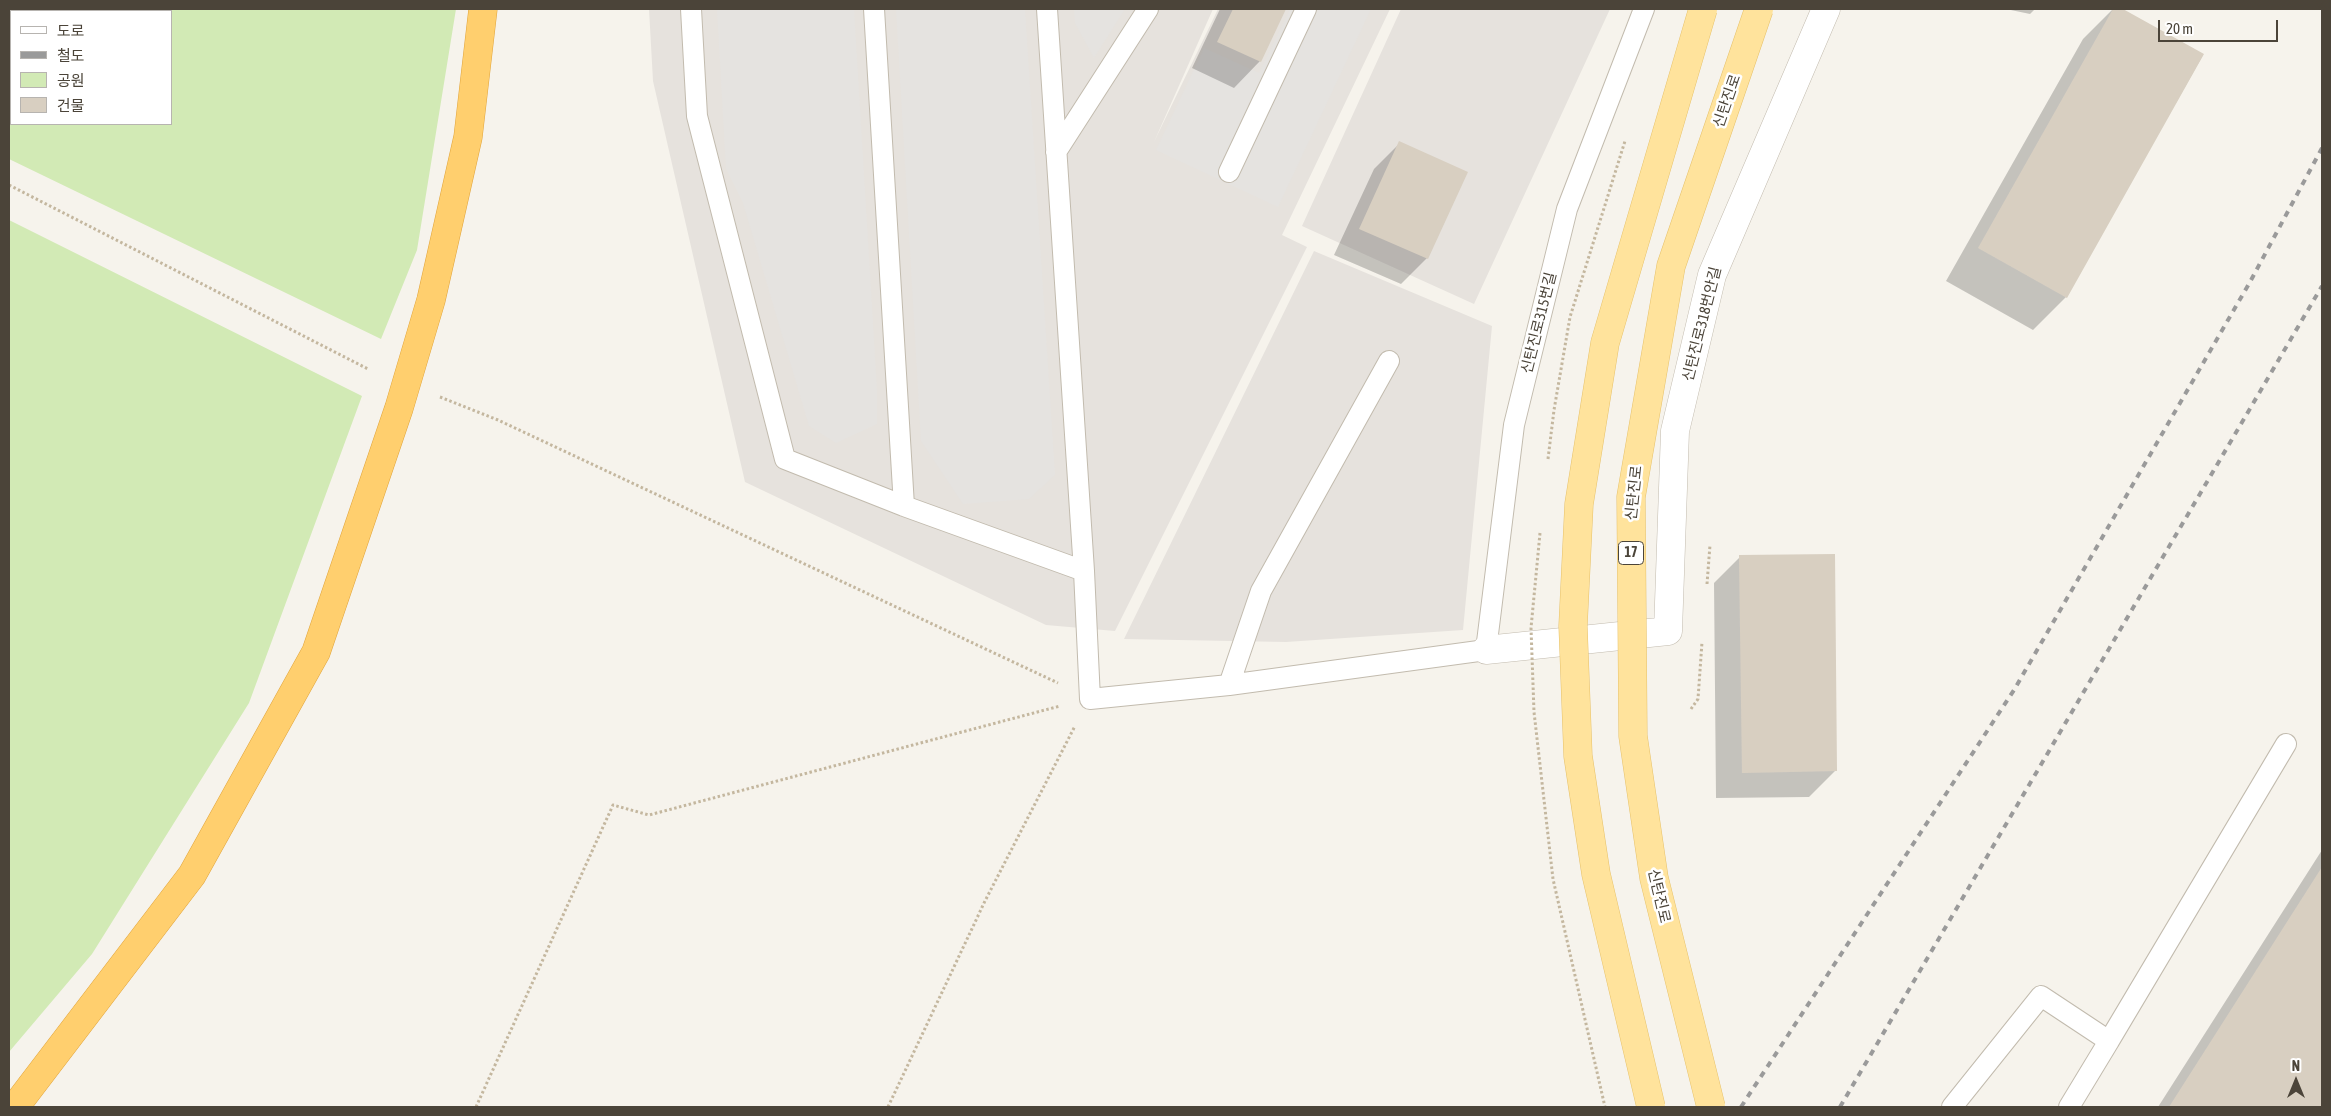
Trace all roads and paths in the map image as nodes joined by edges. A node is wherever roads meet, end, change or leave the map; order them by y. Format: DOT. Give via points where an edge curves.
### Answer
graph roads {
  1 [pos="483,9"];
  2 [pos="691,9"];
  3 [pos="874,9"];
  4 [pos="1047,9"];
  5 [pos="1148,9"];
  6 [pos="1306,9"];
  7 [pos="1644,9"];
  8 [pos="1703,9"];
  9 [pos="1760,9"];
  10 [pos="1826,9"];
  11 [pos="1056,152"];
  12 [pos="1229,172"];
  13 [pos="9,186"];
  14 [pos="1389,361"];
  15 [pos="368,369"];
  16 [pos="433,394"];
  17 [pos="904,506"];
  18 [pos="1084,571"];
  19 [pos="1486,650"];
  20 [pos="1229,685"];
  21 [pos="1090,699"];
  22 [pos="2286,744"];
  23 [pos="2109,1041"];
  24 [pos="15,1107"];
  25 [pos="476,1107"];
  26 [pos="888,1107"];
  27 [pos="1651,1107"];
  28 [pos="1711,1107"];
  29 [pos="1952,1107"];
  30 [pos="2069,1107"];
  1 -- 24 [label="highway" via="468,137 431,300 316,652 192,875"];
  2 -- 17 [label="lane" via="697,116 785,459"];
  3 -- 17 [label="lane"];
  4 -- 11 [label="lane"];
  5 -- 11 [label="lane"];
  6 -- 12 [label="lane"];
  7 -- 19 [label="lane, 신탄진로315번길" via="1567,209 1514,425"];
  8 -- 27 [label="main road, bridge" via="1605,343 1579,504 1574,598 1578,756 1594,864"];
  9 -- 28 [label="main road, 신탄진로 / 17, bridge" via="1671,266 1631,497 1633,736 1654,878"];
  10 -- 19 [label="street, 신탄진로318번안길" via="1712,275 1675,431 1668,631"];
  11 -- 18 [label="lane"];
  13 -- 15 [label="path"];
  14 -- 20 [label="lane" via="1261,590"];
  16 -- 21 [label="path" via="498,420"];
  17 -- 18 [label="lane"];
  18 -- 21 [label="lane"];
  19 -- 20 [label="lane"];
  20 -- 21 [label="lane"];
  21 -- 25 [label="path" via="649,815 613,805"];
  21 -- 26 [label="path" via="985,901"];
  22 -- 23 [label="lane"];
  23 -- 29 [label="lane" via="2041,996"];
  23 -- 30 [label="lane"];
}
